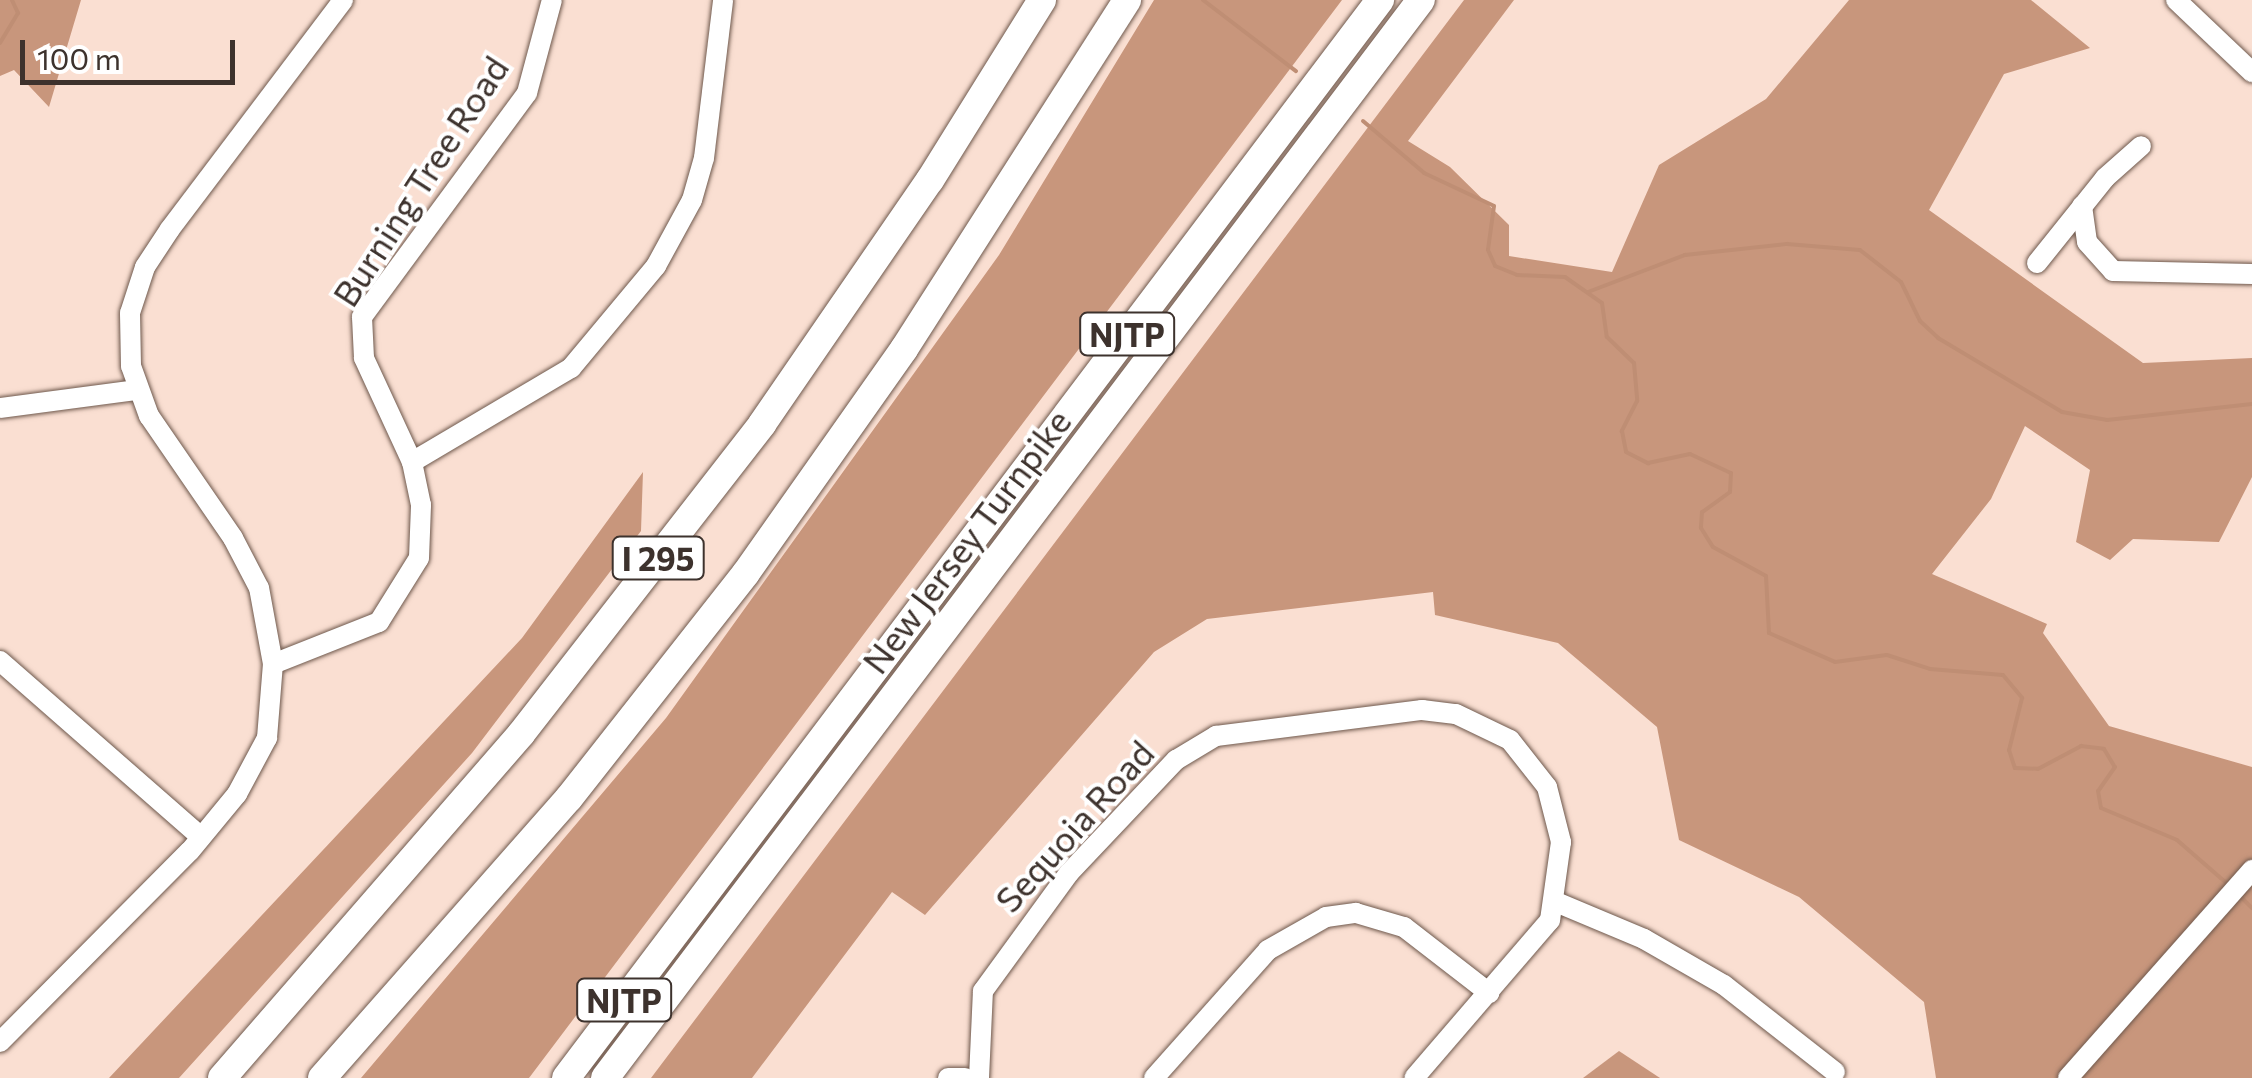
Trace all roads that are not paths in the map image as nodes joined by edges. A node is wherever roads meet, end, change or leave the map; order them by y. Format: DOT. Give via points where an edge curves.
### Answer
graph roads {
  1 [pos="343,0"];
  2 [pos="552,0"];
  3 [pos="722,0"];
  4 [pos="1042,0"];
  5 [pos="1127,0"];
  6 [pos="1380,0"];
  7 [pos="1422,0"];
  8 [pos="2187,4"];
  9 [pos="2252,72"];
  10 [pos="2141,146"];
  11 [pos="2082,206"];
  12 [pos="2036,263"];
  13 [pos="2252,274"];
  14 [pos="137,390"];
  15 [pos="0,408"];
  16 [pos="412,462"];
  17 [pos="0,662"];
  18 [pos="273,664"];
  19 [pos="202,837"];
  20 [pos="2252,870"];
  21 [pos="1556,902"];
  22 [pos="1489,994"];
  23 [pos="0,1042"];
  24 [pos="1834,1072"];
  25 [pos="222,1078"];
  26 [pos="322,1078"];
  27 [pos="566,1078"];
  28 [pos="605,1078"];
  29 [pos="948,1078"];
  30 [pos="965,1078"];
  31 [pos="980,1078"];
  32 [pos="1154,1078"];
  33 [pos="1414,1078"];
  34 [pos="2068,1078"];
  1 -- 14 [label="street" via="145,268 128,340"];
  2 -- 16 [label="street, Burning Tree Road" via="526,92 362,317 364,358"];
  3 -- 16 [label="street" via="704,158 692,200 656,266 571,368"];
  4 -- 25 [label="highway, I 295" via="930,180 762,424 521,734"];
  5 -- 26 [label="highway, I 295" via="904,350 746,573 569,798"];
  6 -- 27 [label="highway, New Jersey Turnpike / NJTP"];
  7 -- 28 [label="highway, New Jersey Turnpike / NJTP"];
  8 -- 9 [label="street"];
  10 -- 11 [label="street"];
  11 -- 12 [label="street"];
  11 -- 13 [label="street" via="2087,242 2097,261 2113,271"];
  14 -- 15 [label="street"];
  14 -- 18 [label="street" via="259,588"];
  16 -- 18 [label="street, Burning Tree Road" via="421,505 419,558 393,607 350,638"];
  17 -- 19 [label="street"];
  18 -- 19 [label="street" via="272,709 257,762"];
  19 -- 23 [label="street"];
  20 -- 34 [label="street"];
  21 -- 22 [label="street, Sequoia Road"];
  21 -- 24 [label="street" via="1644,939 1724,985"];
  21 -- 31 [label="street, Sequoia Road" via="1561,842 1547,787 1510,740 1488,725 1422,710 1216,736 1176,760 1014,942 983,990"];
  22 -- 32 [label="street" via="1404,928 1356,913 1326,917 1268,950"];
  22 -- 33 [label="street, Sequoia Road"];
  29 -- 30 [label="street"];
}
